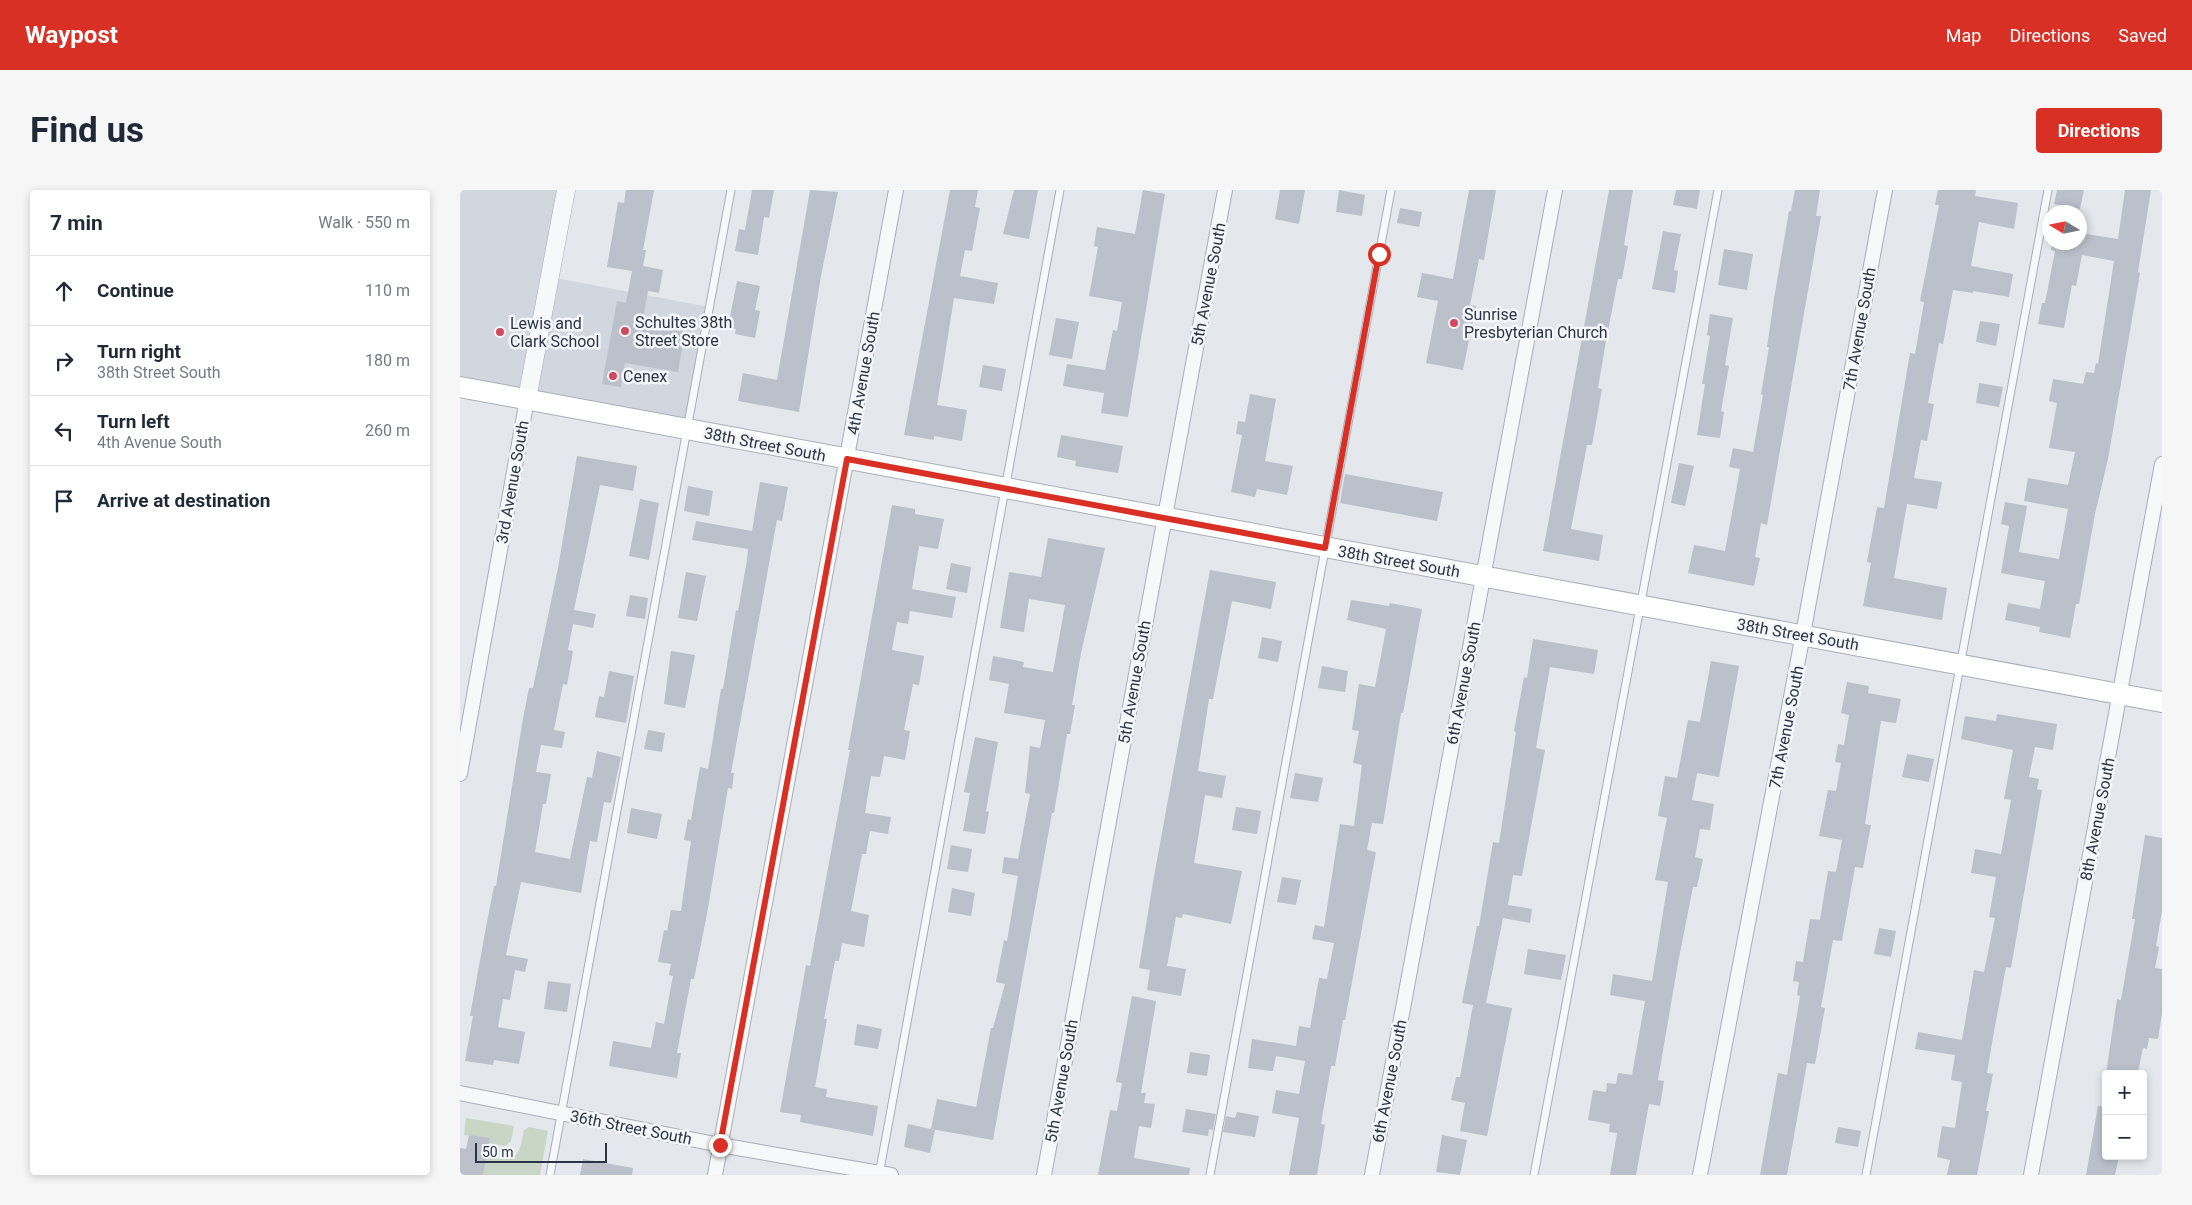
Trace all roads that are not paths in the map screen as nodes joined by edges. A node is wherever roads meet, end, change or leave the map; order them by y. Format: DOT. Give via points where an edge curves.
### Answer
graph roads {
  1 [pos="566,190"];
  2 [pos="731,190"];
  3 [pos="896,190"];
  4 [pos="1060,190"];
  5 [pos="1225,190"];
  6 [pos="1391,190"];
  7 [pos="1555,190"];
  8 [pos="1718,190"];
  9 [pos="1885,190"];
  10 [pos="2048,190"];
  11 [pos="460,386"];
  12 [pos="527,399"];
  13 [pos="687,429"];
  14 [pos="847,459"];
  15 [pos="2162,464"];
  16 [pos="1005,488"];
  17 [pos="1164,517"];
  18 [pos="1325,548"];
  19 [pos="1483,576"];
  20 [pos="1641,605"];
  21 [pos="1803,634"];
  22 [pos="1960,664"];
  23 [pos="2120,694"];
  24 [pos="2162,702"];
  25 [pos="463,740"];
  26 [pos="460,774"];
  27 [pos="460,1093"];
  28 [pos="561,1114"];
  29 [pos="720,1145"];
  30 [pos="883,1174"];
  31 [pos="550,1175"];
  32 [pos="715,1175"];
  33 [pos="1044,1175"];
  34 [pos="1210,1175"];
  35 [pos="1372,1175"];
  36 [pos="1534,1175"];
  37 [pos="1700,1175"];
  38 [pos="1866,1175"];
  39 [pos="2031,1175"];
  1 -- 12 [label="street, 3rd Avenue South"];
  2 -- 13 [label="lane"];
  3 -- 14 [label="street, 4th Avenue South"];
  4 -- 16 [label="lane"];
  5 -- 17 [label="street, 5th Avenue South"];
  6 -- 18 [label="lane"];
  7 -- 19 [label="street, 6th Avenue South"];
  8 -- 20 [label="lane"];
  9 -- 21 [label="street, 7th Avenue South"];
  10 -- 22 [label="lane"];
  11 -- 12 [label="main road, 38th Street South"];
  12 -- 13 [label="main road, 38th Street South"];
  12 -- 25 [label="street, 3rd Avenue South"];
  13 -- 14 [label="main road, 38th Street South"];
  13 -- 28 [label="lane"];
  14 -- 16 [label="main road, 38th Street South"];
  14 -- 29 [label="street, 4th Avenue South"];
  15 -- 23 [label="street, 8th Avenue South"];
  16 -- 17 [label="main road, 38th Street South"];
  16 -- 30 [label="lane"];
  17 -- 18 [label="main road, 38th Street South"];
  17 -- 33 [label="street, 5th Avenue South"];
  18 -- 19 [label="main road, 38th Street South"];
  18 -- 34 [label="lane"];
  19 -- 20 [label="main road, 38th Street South"];
  19 -- 35 [label="street, 6th Avenue South"];
  20 -- 21 [label="main road, 38th Street South"];
  20 -- 36 [label="lane"];
  21 -- 22 [label="main road, 38th Street South"];
  21 -- 37 [label="street, 7th Avenue South"];
  22 -- 23 [label="main road, 38th Street South"];
  22 -- 38 [label="lane"];
  23 -- 24 [label="main road, 38th Street South"];
  23 -- 39 [label="street, 8th Avenue South"];
  25 -- 26 [label="street, 3rd Avenue South"];
  27 -- 28 [label="street, 36th Street South"];
  28 -- 29 [label="street, 36th Street South"];
  28 -- 31 [label="lane"];
  29 -- 30 [label="street, 36th Street South"];
  29 -- 32 [label="street, 4th Avenue South"];
}
